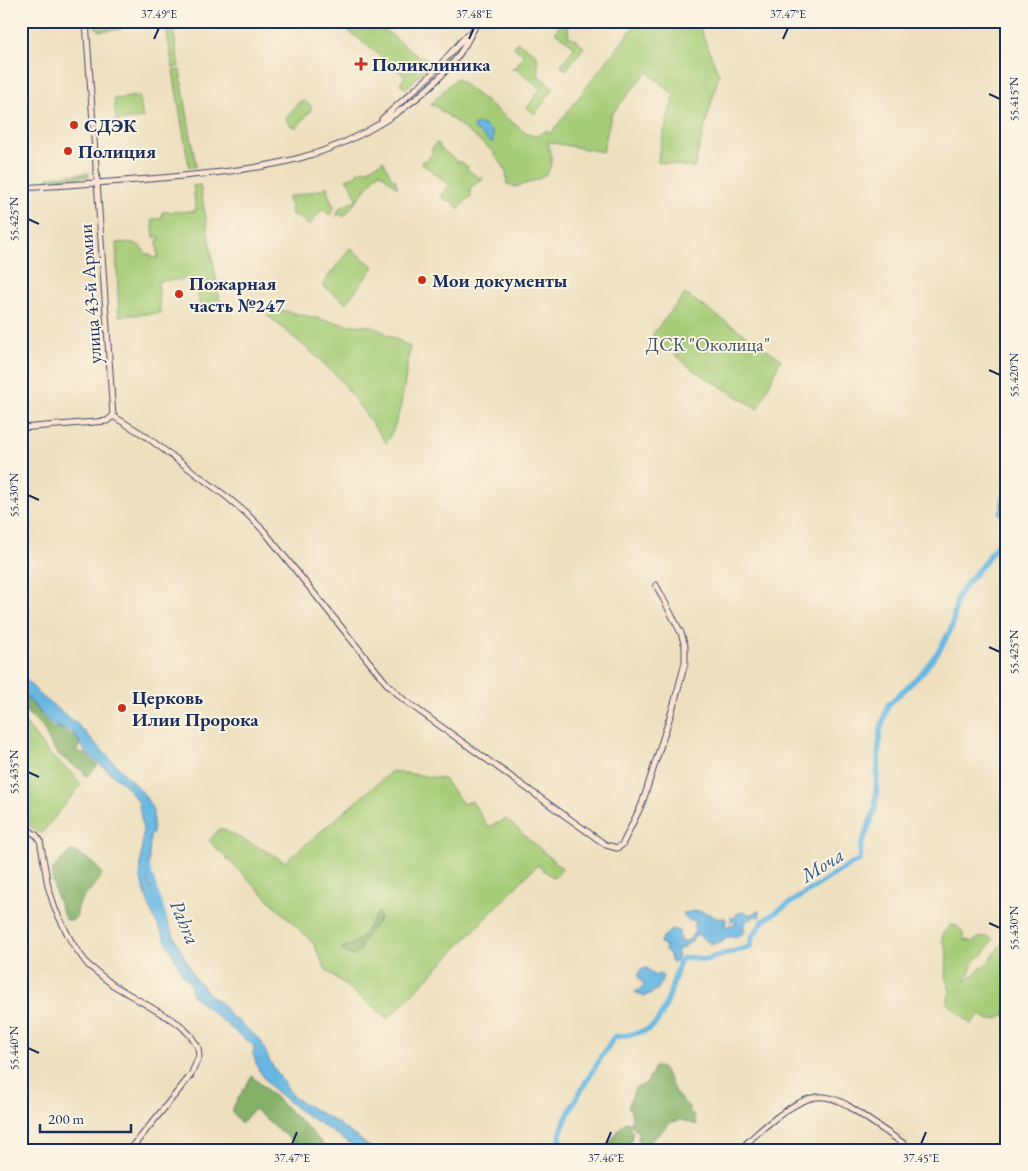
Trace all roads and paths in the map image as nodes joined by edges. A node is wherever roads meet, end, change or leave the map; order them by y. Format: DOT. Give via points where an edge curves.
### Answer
graph roads {
  1 [pos="86,21"];
  2 [pos="478,21"];
  3 [pos="474,28"];
  4 [pos="452,52"];
  5 [pos="457,58"];
  6 [pos="402,106"];
  7 [pos="96,171"];
  8 [pos="97,183"];
  9 [pos="88,184"];
  10 [pos="21,188"];
  11 [pos="113,416"];
  12 [pos="21,428"];
  13 [pos="656,586"];
  14 [pos="21,825"];
  15 [pos="130,1150"];
  16 [pos="740,1150"];
  17 [pos="913,1150"];
  1 -- 7 [label="main road, улица 43-й Армии"];
  2 -- 3 [label="main road"];
  3 -- 4 [label="main road"];
  3 -- 5 [label="main road"];
  4 -- 5 [label="main road"];
  4 -- 6 [label="main road"];
  5 -- 6 [label="main road" via="434,83"];
  6 -- 8 [label="main road" via="372,127 330,148 283,162 194,175"];
  7 -- 8 [label="main road, улица 43-й Армии"];
  7 -- 9 [label="main road"];
  8 -- 9 [label="main road"];
  8 -- 11 [label="main road, улица 43-й Армии"];
  9 -- 10 [label="main road"];
  11 -- 12 [label="main road" via="108,421"];
  11 -- 13 [label="main road" via="144,435 246,513 387,684 404,700 606,845 617,848 622,845 642,804 685,663 681,632"];
  14 -- 15 [label="main road" via="40,840 55,909 72,943 88,965 113,986 179,1024 198,1047 199,1056 191,1075"];
  16 -- 17 [label="main road" via="795,1105 809,1098 823,1097 847,1105"];
}
